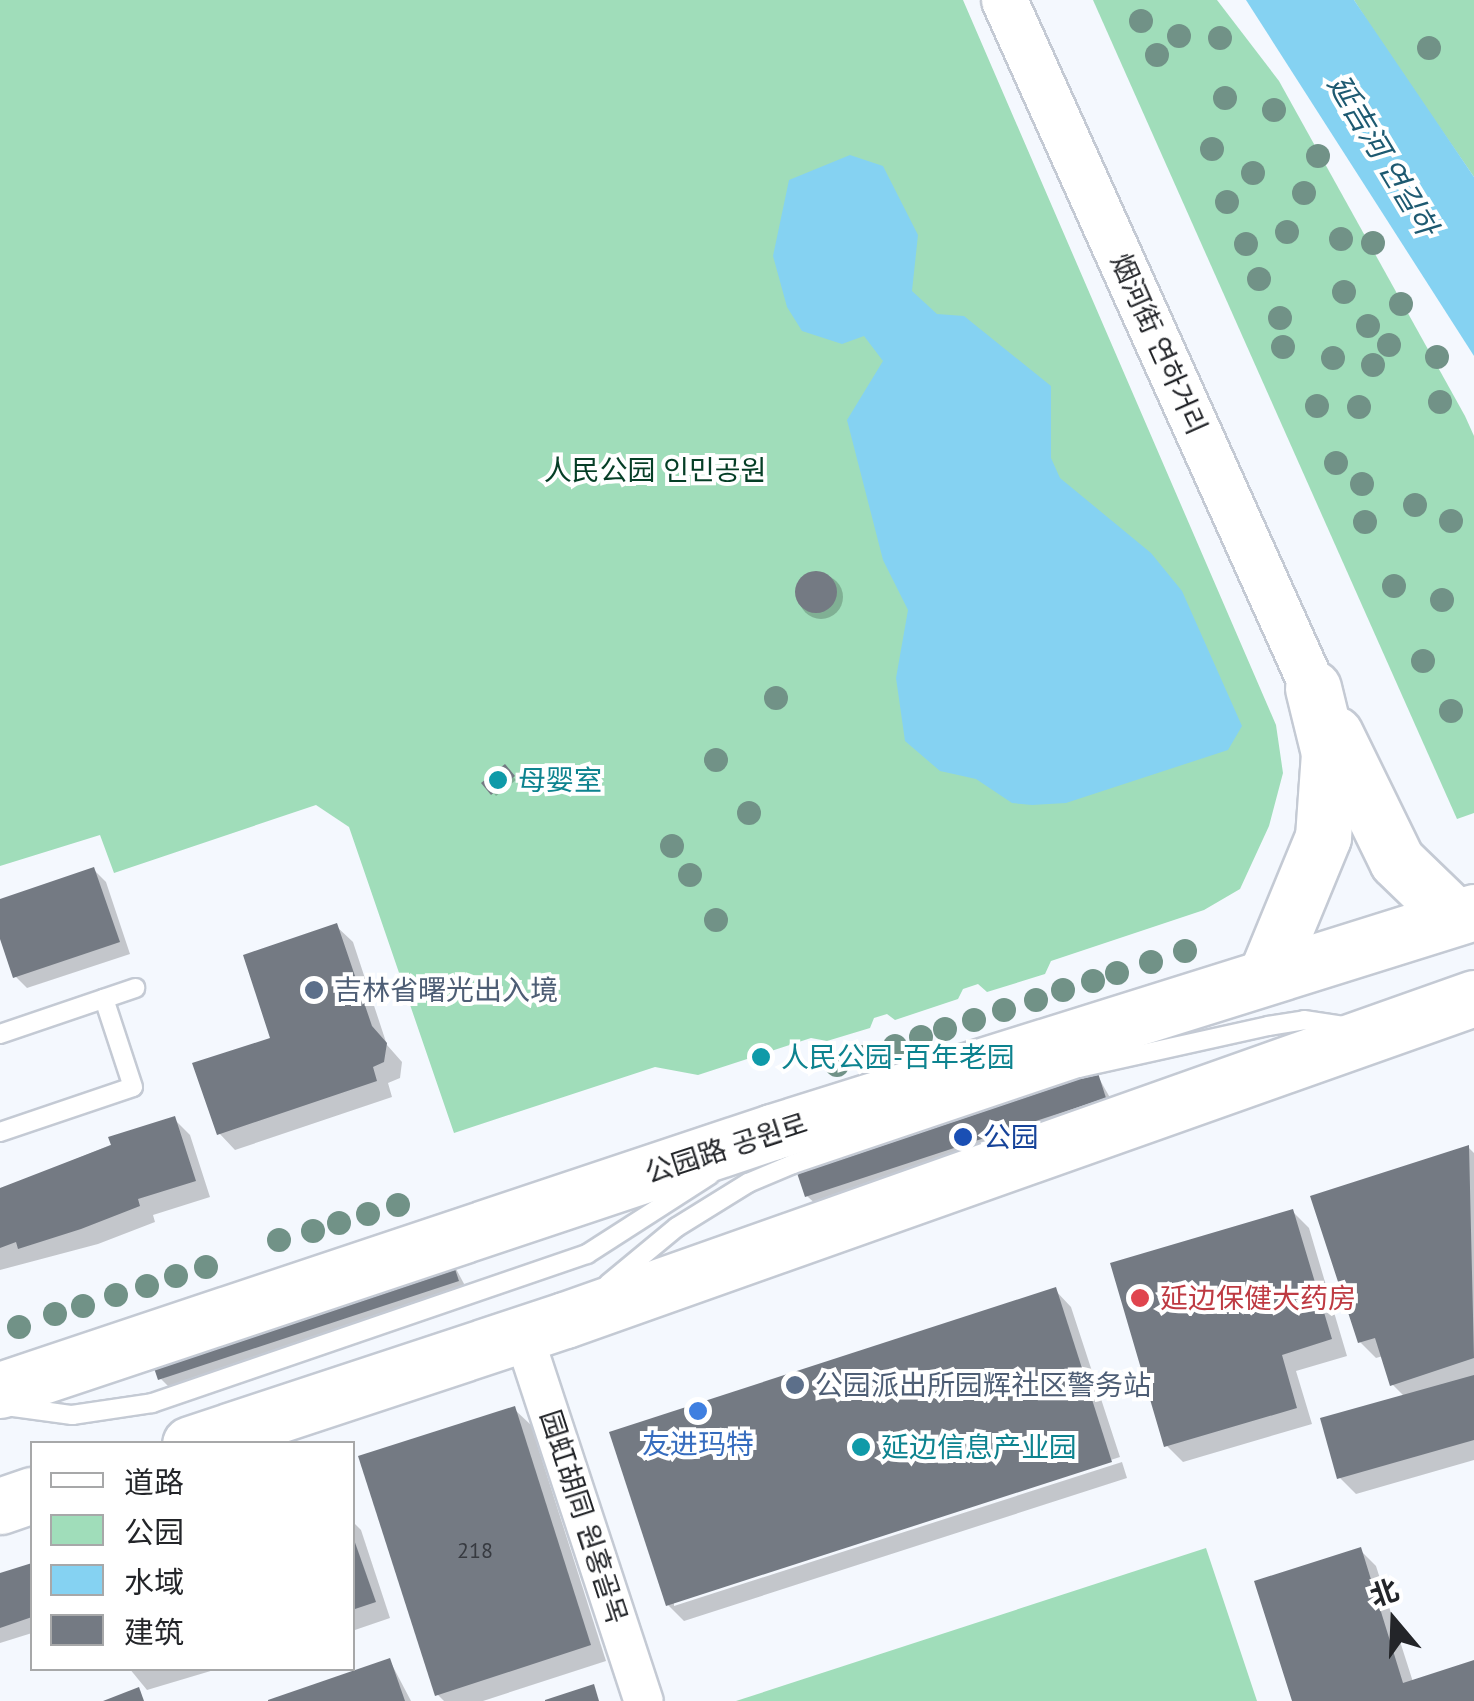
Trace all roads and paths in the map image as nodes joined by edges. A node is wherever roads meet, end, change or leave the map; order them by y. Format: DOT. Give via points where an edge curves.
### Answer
graph roads {
  1 [pos="1004,0"];
  2 [pos="1313,688"];
  3 [pos="1464,914"];
  4 [pos="1267,973"];
  5 [pos="135,988"];
  6 [pos="1474,998"];
  7 [pos="104,999"];
  8 [pos="0,1034"];
  9 [pos="0,1132"];
  10 [pos="772,1132"];
  11 [pos="544,1327"];
  12 [pos="0,1390"];
  13 [pos="0,1405"];
  14 [pos="199,1441"];
  15 [pos="30,1496"];
  16 [pos="0,1506"];
  17 [pos="644,1701"];
  1 -- 2 [label="street, 烟河街 연하거리"];
  2 -- 3 [label="main road" via="1397,861"];
  2 -- 4 [label="main road" via="1330,753 1323,837"];
  3 -- 4 [label="main road, 公园路 공원로"];
  4 -- 10 [label="main road, 公园路 공원로"];
  5 -- 7 [label="lane"];
  6 -- 11 [label="main road"];
  7 -- 8 [label="lane"];
  7 -- 9 [label="lane" via="133,1087"];
  10 -- 12 [label="main road, 公园路 공원로"];
  10 -- 13 [label="lane" via="588,1254 152,1403 72,1415"];
  11 -- 14 [label="main road"];
  11 -- 17 [label="street, 园虹胡同 원홍골목"];
  15 -- 16 [label="main road"];
}
